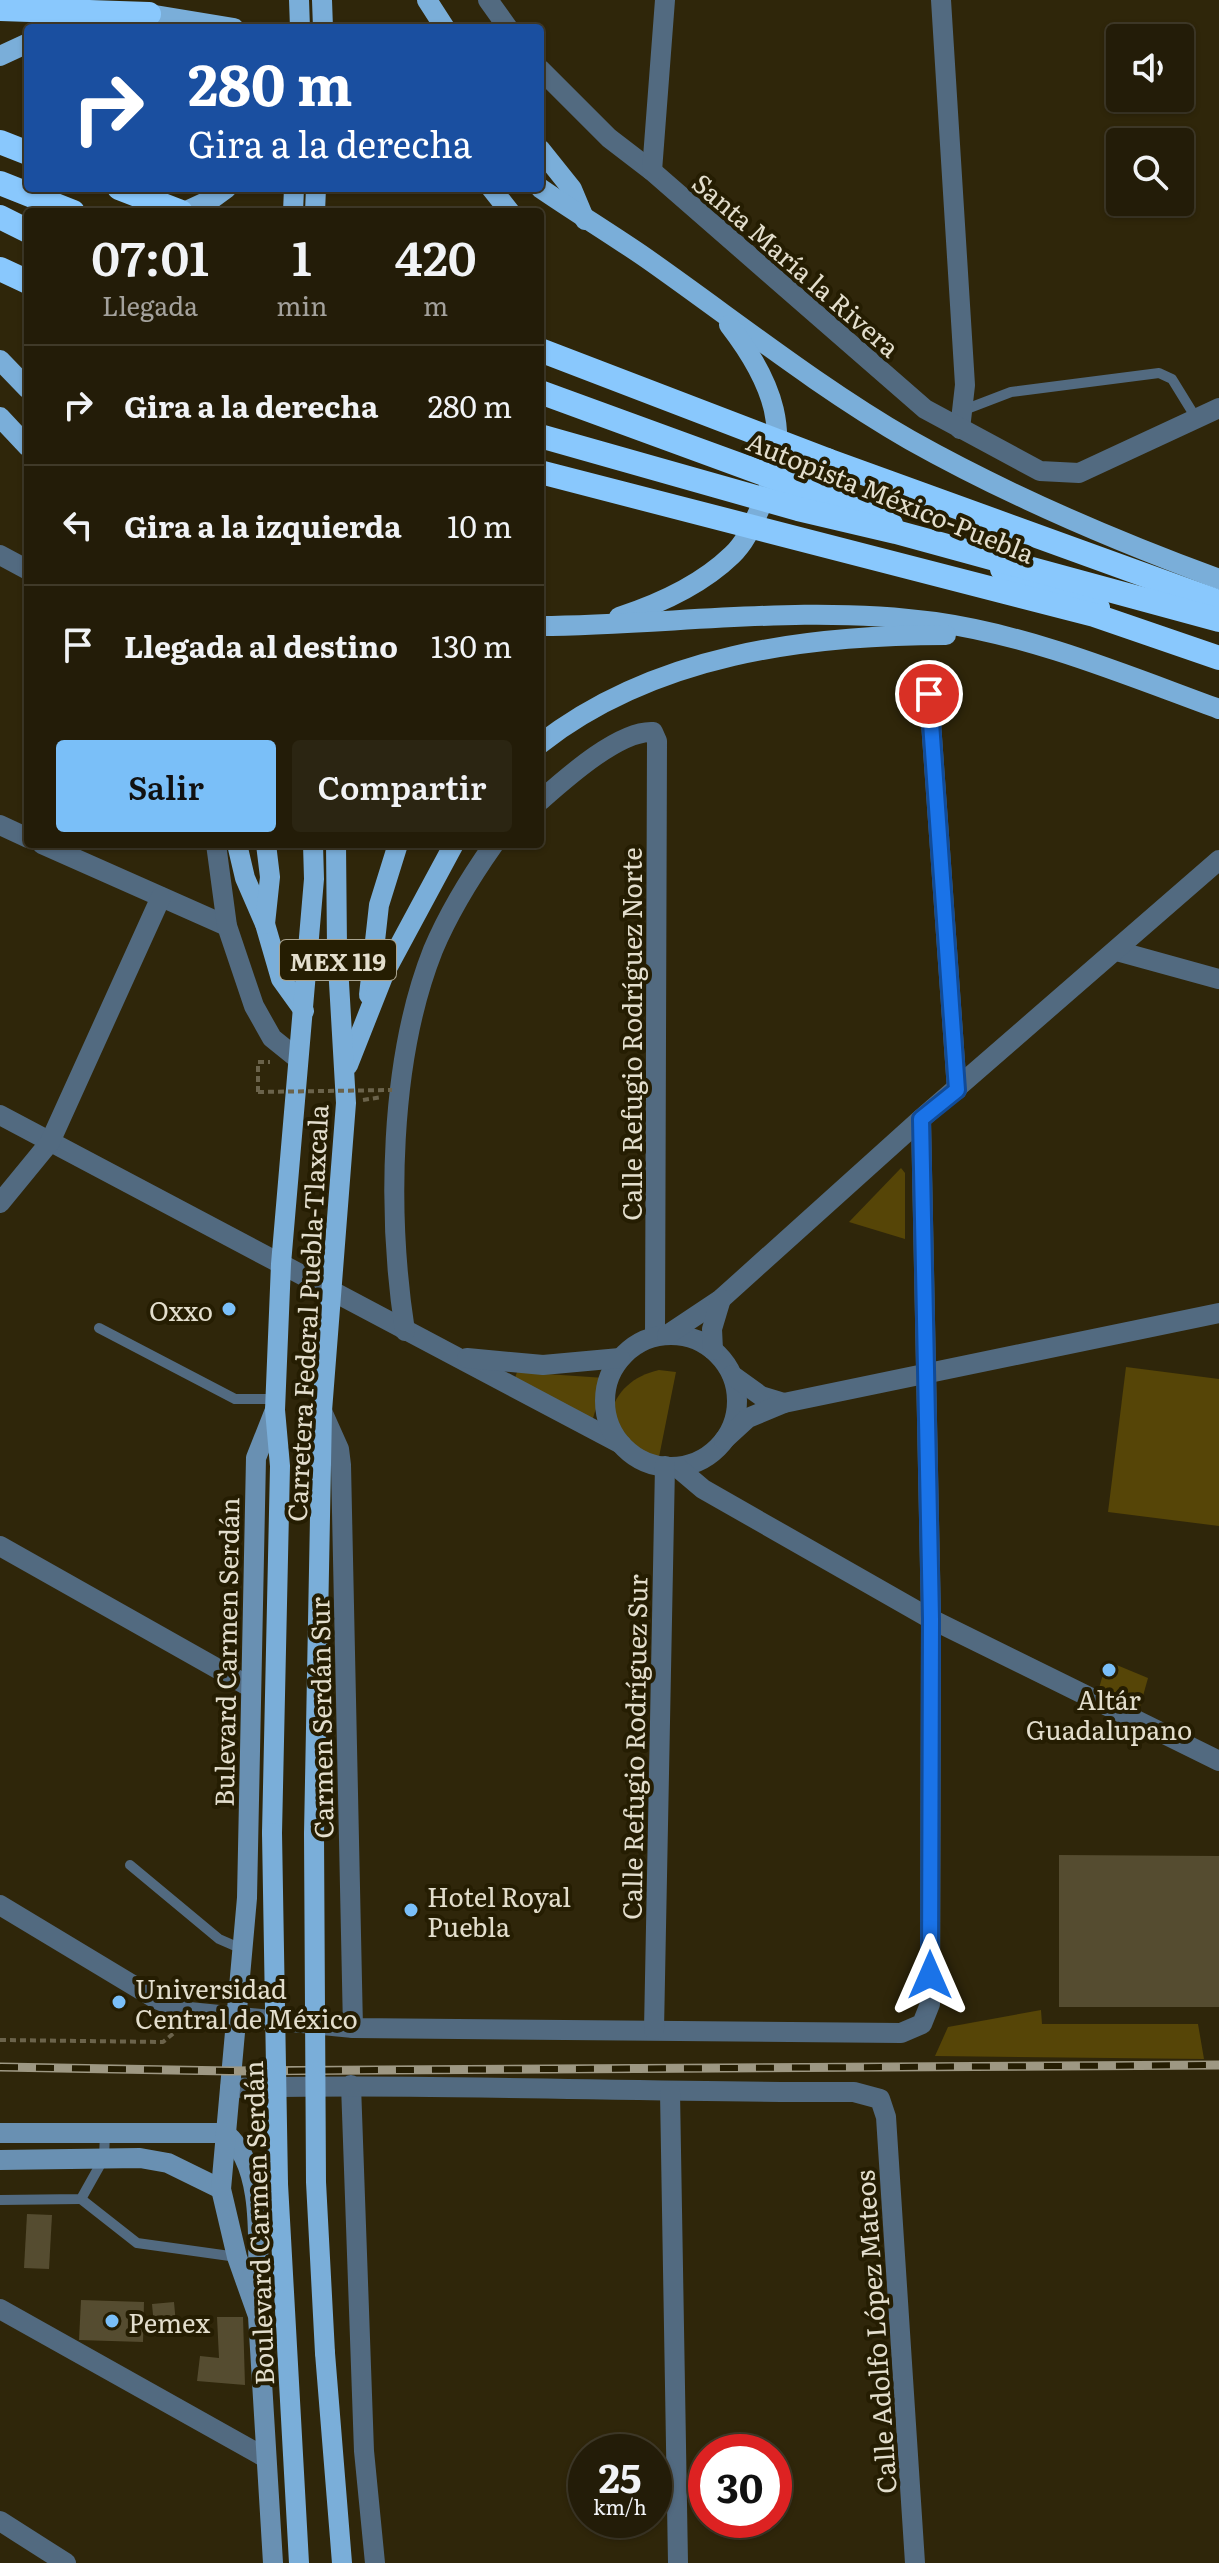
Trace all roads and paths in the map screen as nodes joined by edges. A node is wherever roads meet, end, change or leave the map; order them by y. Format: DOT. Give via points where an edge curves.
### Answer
graph roads {
  1 [pos="299,0"];
  2 [pos="322,0"];
  3 [pos="427,0"];
  4 [pos="488,0"];
  5 [pos="665,0"];
  6 [pos="941,0"];
  7 [pos="0,9"];
  8 [pos="149,14"];
  9 [pos="97,24"];
  10 [pos="210,24"];
  11 [pos="300,24"];
  12 [pos="323,24"];
  13 [pos="442,24"];
  14 [pos="505,24"];
  15 [pos="24,45"];
  16 [pos="0,56"];
  17 [pos="544,73"];
  18 [pos="0,142"];
  19 [pos="24,151"];
  20 [pos="544,154"];
  21 [pos="652,171"];
  22 [pos="0,183"];
  23 [pos="544,191"];
  24 [pos="130,192"];
  25 [pos="222,192"];
  26 [pos="494,192"];
  27 [pos="63,208"];
  28 [pos="172,208"];
  29 [pos="192,208"];
  30 [pos="507,208"];
  31 [pos="0,217"];
  32 [pos="585,220"];
  33 [pos="24,229"];
  34 [pos="0,269"];
  35 [pos="24,280"];
  36 [pos="717,310"];
  37 [pos="544,352"];
  38 [pos="0,360"];
  39 [pos="24,385"];
  40 [pos="544,393"];
  41 [pos="1219,408"];
  42 [pos="925,409"];
  43 [pos="0,417"];
  44 [pos="1196,418"];
  45 [pos="962,419"];
  46 [pos="544,437"];
  47 [pos="909,439"];
  48 [pos="24,443"];
  49 [pos="544,473"];
  50 [pos="0,555"];
  51 [pos="24,568"];
  52 [pos="1219,579"];
  53 [pos="1219,602"];
  54 [pos="1219,620"];
  55 [pos="584,625"];
  56 [pos="544,626"];
  57 [pos="1007,637"];
  58 [pos="1219,658"];
  59 [pos="929,694"];
  60 [pos="1219,709"];
  61 [pos="544,741"];
  62 [pos="544,798"];
  63 [pos="0,825"];
  64 [pos="24,836"];
  65 [pos="51,848"];
  66 [pos="217,848"];
  67 [pos="238,848"];
  68 [pos="266,848"];
  69 [pos="313,848"];
  70 [pos="336,848"];
  71 [pos="397,848"];
  72 [pos="452,848"];
  73 [pos="491,848"];
  74 [pos="1219,860"];
  75 [pos="161,897"];
  76 [pos="265,924"];
  77 [pos="227,926"];
  78 [pos="1117,951"];
  79 [pos="1219,979"];
  80 [pos="304,1011"];
  81 [pos="368,1011"];
  82 [pos="298,1059"];
  83 [pos="258,1062"];
  84 [pos="345,1077"];
  85 [pos="392,1090"];
  86 [pos="957,1090"];
  87 [pos="0,1115"];
  88 [pos="921,1119"];
  89 [pos="50,1142"];
  90 [pos="0,1203"];
  91 [pos="281,1264"];
  92 [pos="331,1289"];
  93 [pos="721,1299"];
  94 [pos="1219,1313"];
  95 [pos="99,1328"];
  96 [pos="405,1331"];
  97 [pos="661,1336"];
  98 [pos="713,1350"];
  99 [pos="451,1356"];
  100 [pos="620,1358"];
  101 [pos="924,1374"];
  102 [pos="732,1375"];
  103 [pos="784,1403"];
  104 [pos="275,1405"];
  105 [pos="322,1411"];
  106 [pos="724,1440"];
  107 [pos="621,1444"];
  108 [pos="671,1466"];
  109 [pos="0,1546"];
  110 [pos="931,1619"];
  111 [pos="250,1687"];
  112 [pos="1219,1761"];
  113 [pos="272,1833"];
  114 [pos="130,1865"];
  115 [pos="0,1905"];
  116 [pos="242,1949"];
  117 [pos="189,2012"];
  118 [pos="236,2018"];
  119 [pos="353,2028"];
  120 [pos="654,2030"];
  121 [pos="0,2040"];
  122 [pos="351,2085"];
  123 [pos="230,2088"];
  124 [pos="670,2092"];
  125 [pos="0,2133"];
  126 [pos="105,2133"];
  127 [pos="225,2133"];
  128 [pos="104,2158"];
  129 [pos="0,2160"];
  130 [pos="221,2189"];
  131 [pos="81,2199"];
  132 [pos="0,2200"];
  133 [pos="237,2257"];
  134 [pos="0,2309"];
  135 [pos="258,2316"];
  136 [pos="266,2458"];
  137 [pos="0,2521"];
  138 [pos="66,2563"];
  139 [pos="273,2563"];
  140 [pos="299,2563"];
  141 [pos="342,2563"];
  142 [pos="375,2563"];
  143 [pos="678,2563"];
  144 [pos="915,2563"];
  1 -- 11 [label="main road"];
  2 -- 12 [label="main road"];
  3 -- 13 [label="main road"];
  4 -- 14 [label="street"];
  5 -- 21 [label="street"];
  6 -- 45 [label="street"];
  7 -- 8 [label="highway"];
  8 -- 9 [label="main road"];
  8 -- 10 [label="main road"];
  15 -- 16 [label="main road"];
  17 -- 21 [label="street, Santa María la Rivera" via="609,138"];
  18 -- 19 [label="highway"];
  20 -- 32 [label="main road" via="572,189"];
  21 -- 42 [label="street, Santa María la Rivera"];
  22 -- 27 [label="highway"];
  23 -- 32 [label="main road"];
  24 -- 28 [label="highway"];
  25 -- 29 [label="main road"];
  26 -- 30 [label="main road"];
  31 -- 33 [label="highway"];
  32 -- 36 [label="main road"];
  34 -- 35 [label="highway"];
  36 -- 47 [label="main road"];
  36 -- 55 [label="main road" via="769,390 778,423 770,487 745,539 713,570 643,609"];
  37 -- 53 [label="highway, Autopista México-Puebla, bridge"];
  38 -- 39 [label="main road"];
  40 -- 58 [label="highway, Autopista México-Puebla, bridge" via="819,494"];
  41 -- 44 [label="street"];
  42 -- 45 [label="street, Santa María la Rivera"];
  42 -- 47 [label="street"];
  43 -- 48 [label="main road"];
  44 -- 45 [label="street, Santa María la Rivera" via="1079,473 1040,471"];
  44 -- 45 [label="lane" via="1172,379 1159,373 1011,392"];
  46 -- 54 [label="highway, bridge"];
  47 -- 52 [label="main road" via="1110,537"];
  49 -- 58 [label="highway, bridge" via="1094,615"];
  50 -- 51 [label="street"];
  55 -- 56 [label="main road"];
  55 -- 57 [label="main road" via="820,614 933,622"];
  57 -- 60 [label="main road"];
  57 -- 61 [label="main road" via="858,637 730,657 628,691"];
  59 -- 86 [label="street"];
  62 -- 97 [label="street, Calle Refugio Rodríguez Norte" via="612,746 639,731 653,732"];
  63 -- 64 [label="street"];
  65 -- 75 [label="street"];
  66 -- 77 [label="street"];
  67 -- 76 [label="main road"];
  68 -- 76 [label="main road" via="270,877"];
  69 -- 80 [label="main road, Carretera Federal Puebla-Tlaxcala / MEX 119"];
  70 -- 84 [label="main road, Carretera Federal Puebla-Tlaxcala / MEX 119"];
  71 -- 81 [label="main road" via="379,905"];
  72 -- 81 [label="main road"];
  73 -- 96 [label="street" via="448,916 420,988 412,1025 394,1199"];
  74 -- 78 [label="street"];
  75 -- 77 [label="street"];
  75 -- 89 [label="street"];
  76 -- 80 [label="main road" via="281,979"];
  77 -- 82 [label="street" via="254,1006 272,1038"];
  78 -- 79 [label="street"];
  78 -- 86 [label="street"];
  80 -- 82 [label="main road, Carretera Federal Puebla-Tlaxcala"];
  81 -- 84 [label="main road"];
  82 -- 91 [label="main road, Carretera Federal Puebla-Tlaxcala"];
  83 -- 85 [label="path, bridge" via="258,1092"];
  84 -- 92 [label="main road, Carretera Federal Puebla-Tlaxcala"];
  86 -- 88 [label="street"];
  87 -- 89 [label="street"];
  88 -- 93 [label="street"];
  88 -- 101 [label="street"];
  89 -- 90 [label="street"];
  89 -- 91 [label="street"];
  91 -- 92 [label="street"];
  91 -- 104 [label="main road, Carretera Federal Puebla-Tlaxcala"];
  92 -- 96 [label="street"];
  92 -- 105 [label="main road, Carretera Federal Puebla-Tlaxcala"];
  93 -- 97 [label="street"];
  93 -- 98 [label="street" via="712,1329"];
  94 -- 101 [label="street"];
  95 -- 104 [label="lane" via="235,1399"];
  96 -- 99 [label="street"];
  97 -- 98 [label="street" via="688,1337"];
  97 -- 100 [label="street" via="635,1345"];
  98 -- 102 [label="street"];
  99 -- 100 [label="street" via="543,1365"];
  99 -- 107 [label="street"];
  100 -- 107 [label="street" via="607,1381 605,1401"];
  101 -- 103 [label="street"];
  101 -- 110 [label="street"];
  102 -- 103 [label="street" via="761,1396"];
  102 -- 106 [label="street" via="737,1409"];
  103 -- 106 [label="street" via="748,1418"];
  104 -- 111 [label="main road, Bulevard Carmen Serdán" via="256,1458"];
  104 -- 113 [label="main road, Carretera Federal Puebla-Tlaxcala" via="280,1466"];
  105 -- 119 [label="street, Carmen Serdán Sur" via="341,1465"];
  105 -- 141 [label="main road, Carretera Federal Puebla-Tlaxcala, bridge" via="314,1834 316,2182"];
  106 -- 108 [label="street" via="706,1456"];
  107 -- 108 [label="street" via="641,1459"];
  108 -- 110 [label="street"];
  108 -- 120 [label="street, Calle Refugio Rodríguez Sur"];
  109 -- 111 [label="street"];
  110 -- 112 [label="street"];
  110 -- 120 [label="street" via="930,2004 922,2024 901,2033"];
  111 -- 116 [label="main road, Bulevard Carmen Serdán"];
  113 -- 140 [label="main road, Boulevard Carmen Serdán, bridge" via="278,2184"];
  114 -- 116 [label="lane" via="219,1939"];
  115 -- 117 [label="street" via="156,1999"];
  116 -- 118 [label="main road, Bulevard Carmen Serdán"];
  117 -- 118 [label="street"];
  117 -- 121 [label="path" via="178,2031 163,2042"];
  118 -- 119 [label="street"];
  118 -- 123 [label="main road, Bulevard Carmen Serdán"];
  119 -- 120 [label="street"];
  122 -- 123 [label="street"];
  122 -- 124 [label="street"];
  122 -- 142 [label="street" via="364,2451"];
  123 -- 127 [label="main road, Bulevard Carmen Serdán"];
  124 -- 143 [label="street"];
  124 -- 144 [label="street, Calle Adolfo López Mateos" via="854,2092 880,2099 887,2133"];
  125 -- 126 [label="main road"];
  126 -- 127 [label="main road"];
  126 -- 128 [label="lane"];
  127 -- 130 [label="main road, Bulevard Carmen Serdán"];
  127 -- 135 [label="main road" via="249,2164 256,2202"];
  128 -- 129 [label="main road"];
  128 -- 130 [label="main road" via="168,2163"];
  128 -- 131 [label="lane"];
  130 -- 133 [label="main road, Bulevard Carmen Serdán"];
  131 -- 132 [label="lane"];
  131 -- 133 [label="lane" via="137,2243"];
  133 -- 135 [label="main road, Bulevard Carmen Serdán"];
  134 -- 136 [label="street"];
  135 -- 136 [label="main road"];
  136 -- 139 [label="main road"];
  137 -- 138 [label="street"];
}
